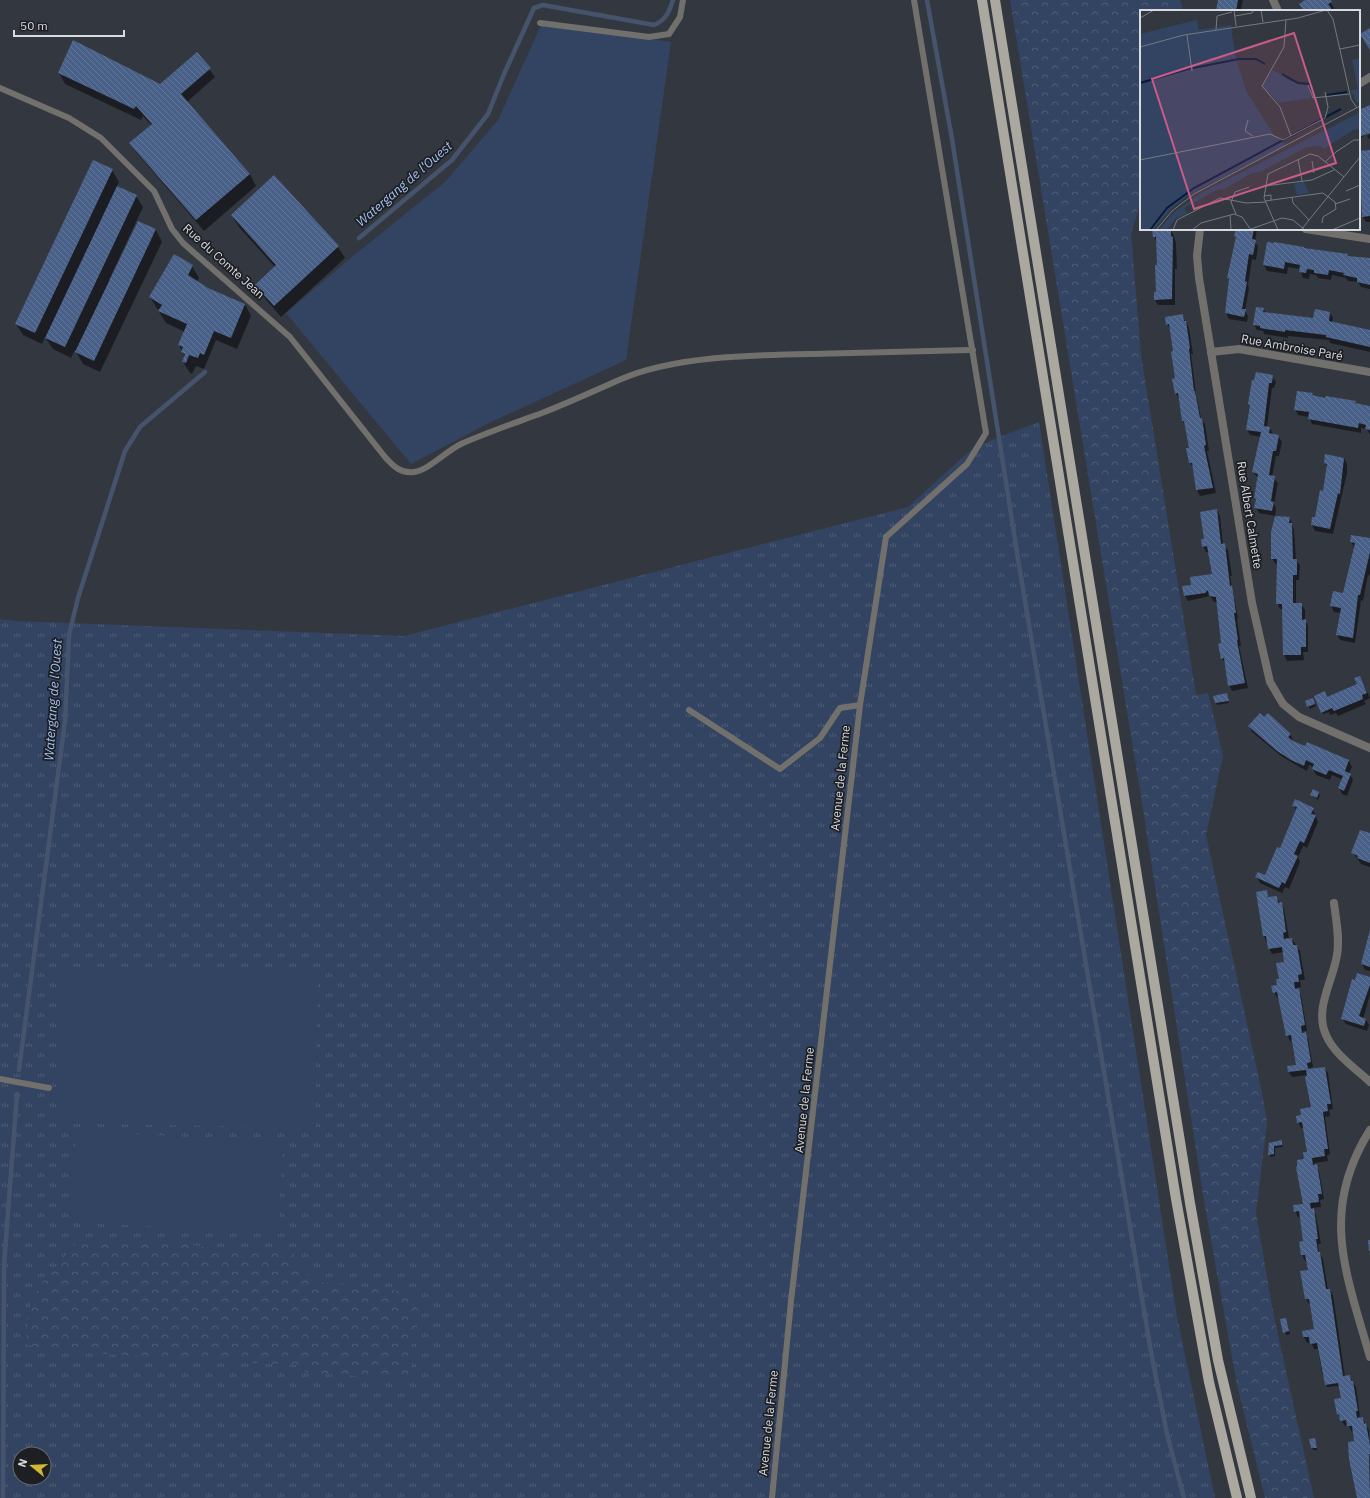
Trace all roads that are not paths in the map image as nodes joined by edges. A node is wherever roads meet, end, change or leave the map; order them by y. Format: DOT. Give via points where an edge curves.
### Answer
graph roads {
  1 [pos="683,0"];
  2 [pos="914,0"];
  3 [pos="982,0"];
  4 [pos="995,0"];
  5 [pos="1273,0"];
  6 [pos="1278,10"];
  7 [pos="540,23"];
  8 [pos="1370,78"];
  9 [pos="1360,83"];
  10 [pos="0,88"];
  11 [pos="1200,230"];
  12 [pos="1321,230"];
  13 [pos="1336,231"];
  14 [pos="1370,239"];
  15 [pos="973,350"];
  16 [pos="1211,352"];
  17 [pos="1370,372"];
  18 [pos="860,705"];
  19 [pos="689,710"];
  20 [pos="1370,748"];
  21 [pos="1334,903"];
  22 [pos="0,1079"];
  23 [pos="1370,1082"];
  24 [pos="49,1088"];
  25 [pos="1370,1130"];
  26 [pos="1370,1356"];
  27 [pos="772,1498"];
  28 [pos="1237,1498"];
  29 [pos="1251,1498"];
  1 -- 7 [label="lane" via="680,17 669,34 650,37"];
  2 -- 15 [label="lane, Avenue de la Ferme"];
  3 -- 28 [label="main road" via="1176,1199 1208,1376"];
  4 -- 29 [label="main road" via="1190,1203 1218,1360"];
  5 -- 6 [label="street"];
  8 -- 9 [label="street"];
  10 -- 15 [label="lane, Rue du Comte Jean" via="62,114 101,138 154,192 172,229 183,243 272,319 298,346 394,467 406,473 418,472 455,448 490,432 623,378 660,368 700,360 756,355"];
  11 -- 16 [label="street, Rue Albert Calmette" via="1197,266"];
  12 -- 13 [label="street"];
  13 -- 14 [label="street"];
  15 -- 18 [label="lane, Avenue de la Ferme" via="986,433 967,464 886,537"];
  16 -- 17 [label="street, Rue Ambroise Paré" via="1239,349"];
  16 -- 20 [label="street, Rue Albert Calmette" via="1252,602 1270,682 1283,704 1299,717"];
  18 -- 19 [label="lane" via="840,708 820,738 780,769"];
  18 -- 27 [label="lane, Avenue de la Ferme" via="791,1301"];
  21 -- 23 [label="street" via="1338,947 1323,1007 1324,1028 1328,1040 1336,1050"];
  22 -- 24 [label="lane"];
  25 -- 26 [label="street" via="1359,1148 1348,1176 1342,1199 1340,1227 1345,1268"];
}
